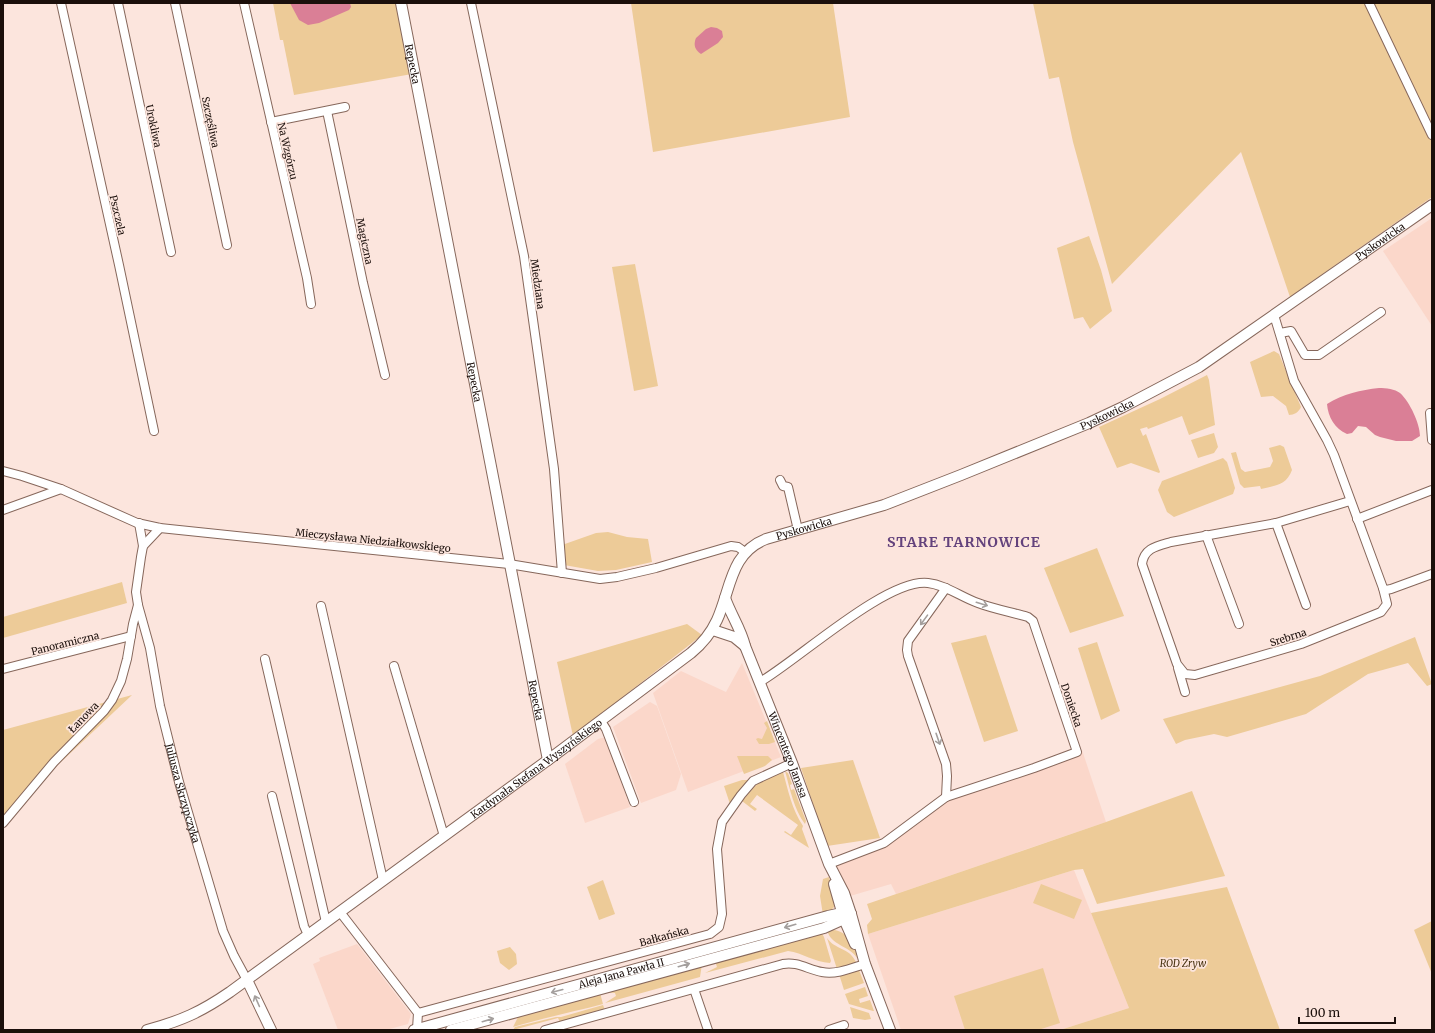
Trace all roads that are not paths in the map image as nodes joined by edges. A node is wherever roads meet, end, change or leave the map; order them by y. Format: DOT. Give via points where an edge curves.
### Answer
graph roads {
  1 [pos="61,3"];
  2 [pos="118,3"];
  3 [pos="175,3"];
  4 [pos="244,3"];
  5 [pos="401,3"];
  6 [pos="471,3"];
  7 [pos="1370,3"];
  8 [pos="345,107"];
  9 [pos="327,111"];
  10 [pos="271,122"];
  11 [pos="1432,135"];
  12 [pos="1432,204"];
  13 [pos="227,245"];
  14 [pos="171,252"];
  15 [pos="311,304"];
  16 [pos="1381,312"];
  17 [pos="1274,315"];
  18 [pos="1280,333"];
  19 [pos="385,375"];
  20 [pos="1430,413"];
  21 [pos="154,431"];
  22 [pos="1432,440"];
  23 [pos="3,471"];
  24 [pos="780,480"];
  25 [pos="61,489"];
  26 [pos="1432,490"];
  27 [pos="1350,501"];
  28 [pos="3,510"];
  29 [pos="1357,519"];
  30 [pos="139,523"];
  31 [pos="1276,523"];
  32 [pos="160,528"];
  33 [pos="798,530"];
  34 [pos="1206,535"];
  35 [pos="144,546"];
  36 [pos="745,552"];
  37 [pos="509,564"];
  38 [pos="562,572"];
  39 [pos="1432,574"];
  40 [pos="946,588"];
  41 [pos="1383,588"];
  42 [pos="725,598"];
  43 [pos="138,605"];
  44 [pos="1306,605"];
  45 [pos="321,606"];
  46 [pos="720,614"];
  47 [pos="732,617"];
  48 [pos="1238,624"];
  49 [pos="712,630"];
  50 [pos="131,636"];
  51 [pos="745,646"];
  52 [pos="265,659"];
  53 [pos="1177,664"];
  54 [pos="394,666"];
  55 [pos="3,669"];
  56 [pos="760,682"];
  57 [pos="1185,692"];
  58 [pos="601,721"];
  59 [pos="548,760"];
  60 [pos="792,763"];
  61 [pos="272,796"];
  62 [pos="946,797"];
  63 [pos="634,802"];
  64 [pos="3,823"];
  65 [pos="444,836"];
  66 [pos="829,864"];
  67 [pos="383,880"];
  68 [pos="838,900"];
  69 [pos="340,912"];
  70 [pos="846,915"];
  71 [pos="828,921"];
  72 [pos="326,922"];
  73 [pos="308,935"];
  74 [pos="852,938"];
  75 [pos="865,964"];
  76 [pos="246,980"];
  77 [pos="694,989"];
  78 [pos="418,1013"];
  79 [pos="169,1027"];
  80 [pos="147,1030"];
  81 [pos="271,1030"];
  82 [pos="416,1030"];
  83 [pos="451,1030"];
  84 [pos="545,1030"];
  85 [pos="708,1030"];
  86 [pos="829,1030"];
  87 [pos="843,1030"];
  88 [pos="890,1030"];
  1 -- 21 [label="street, Pszczela"];
  2 -- 14 [label="street, Urokliwa"];
  3 -- 13 [label="street, Szczęśliwa"];
  4 -- 10 [label="street, Na Wzgórzu"];
  5 -- 37 [label="street, Repecka"];
  6 -- 38 [label="street, Miedziana" via="524,256 548,419"];
  7 -- 11 [label="street"];
  8 -- 9 [label="street"];
  9 -- 10 [label="street"];
  9 -- 19 [label="street, Magiczna"];
  10 -- 15 [label="street, Na Wzgórzu"];
  12 -- 17 [label="street, Pyskowicka"];
  16 -- 18 [label="street" via="1319,355 1305,356 1291,331"];
  17 -- 18 [label="street, Srebrna"];
  17 -- 33 [label="street, Pyskowicka" via="1199,367 1105,416 884,505"];
  18 -- 27 [label="street, Srebrna" via="1294,381 1327,440"];
  20 -- 22 [label="street"];
  23 -- 25 [label="street, Mieczysława Niedziałkowskiego"];
  24 -- 33 [label="street" via="783,486 788,487"];
  25 -- 28 [label="street"];
  25 -- 30 [label="street, Mieczysława Niedziałkowskiego"];
  26 -- 29 [label="street"];
  27 -- 29 [label="street, Srebrna"];
  27 -- 31 [label="street"];
  29 -- 41 [label="street, Srebrna"];
  30 -- 32 [label="street, Mieczysława Niedziałkowskiego"];
  30 -- 35 [label="street, Juliusza Skrzypczyka"];
  31 -- 34 [label="street"];
  31 -- 44 [label="street"];
  32 -- 35 [label="street, Juliusza Skrzypczyka"];
  32 -- 37 [label="street, Mieczysława Niedziałkowskiego"];
  33 -- 36 [label="street, Pyskowicka" via="760,542"];
  34 -- 48 [label="street"];
  34 -- 53 [label="street" via="1155,546 1146,552 1142,560"];
  35 -- 43 [label="street, Juliusza Skrzypczyka" via="140,557 136,592"];
  36 -- 38 [label="street, Mieczysława Niedziałkowskiego" via="731,546 617,577 600,578"];
  36 -- 42 [label="street, Kardynała Stefana Wyszyńskiego" via="737,565"];
  37 -- 38 [label="street, Mieczysława Niedziałkowskiego"];
  37 -- 59 [label="street, Repecka"];
  39 -- 41 [label="street" via="1391,589"];
  40 -- 56 [label="street, Doniecka" via="916,583 876,600"];
  40 -- 62 [label="street, one-way" via="908,641 906,650 946,764"];
  40 -- 62 [label="street, Doniecka, one-way" via="977,603 1028,617 1033,621 1077,752"];
  41 -- 53 [label="street, Srebrna" via="1387,604 1381,612 1301,644 1195,675 1185,674"];
  42 -- 46 [label="street, Kardynała Stefana Wyszyńskiego"];
  42 -- 47 [label="street, Wincentego Janasa"];
  43 -- 50 [label="street, Łanowa"];
  43 -- 76 [label="street, Juliusza Skrzypczyka" via="179,782 219,917"];
  45 -- 67 [label="street"];
  46 -- 47 [label="street" via="725,613"];
  46 -- 49 [label="street, Kardynała Stefana Wyszyńskiego"];
  47 -- 51 [label="street, Wincentego Janasa"];
  49 -- 51 [label="street" via="734,637"];
  49 -- 58 [label="street, Kardynała Stefana Wyszyńskiego" via="700,646"];
  50 -- 55 [label="street, Panoramiczna"];
  50 -- 64 [label="street, Łanowa" via="121,681 112,700 54,762"];
  51 -- 56 [label="street, Wincentego Janasa"];
  52 -- 72 [label="street"];
  53 -- 57 [label="street"];
  54 -- 65 [label="street"];
  56 -- 60 [label="street, Wincentego Janasa"];
  58 -- 59 [label="street, Kardynała Stefana Wyszyńskiego"];
  58 -- 63 [label="street"];
  59 -- 65 [label="street, Kardynała Stefana Wyszyńskiego"];
  60 -- 66 [label="street, Wincentego Janasa"];
  60 -- 78 [label="street, Bałkańska" via="753,781 722,822 717,849 722,914 719,927 710,934"];
  61 -- 73 [label="street"];
  62 -- 66 [label="street, Doniecka" via="884,844"];
  65 -- 67 [label="street, Kardynała Stefana Wyszyńskiego"];
  66 -- 68 [label="street, Wincentego Janasa"];
  66 -- 70 [label="street, Wincentego Janasa" via="844,893"];
  67 -- 69 [label="street, Kardynała Stefana Wyszyńskiego"];
  68 -- 70 [label="street, Wincentego Janasa"];
  68 -- 71 [label="street" via="836,910"];
  69 -- 72 [label="street, Kardynała Stefana Wyszyńskiego"];
  69 -- 78 [label="street"];
  70 -- 71 [label="street, Aleja Jana Pawła II"];
  70 -- 74 [label="street, Wincentego Janasa"];
  70 -- 75 [label="street, Wincentego Janasa"];
  71 -- 74 [label="street"];
  71 -- 82 [label="street, Aleja Jana Pawła II, one-way"];
  83 -- 71 [label="street, Aleja Jana Pawła II, one-way"];
  72 -- 73 [label="street, Kardynała Stefana Wyszyńskiego"];
  73 -- 76 [label="street, Kardynała Stefana Wyszyńskiego"];
  74 -- 75 [label="street, Wincentego Janasa"];
  75 -- 77 [label="street" via="829,973 786,963"];
  75 -- 88 [label="street, Wincentego Janasa"];
  76 -- 79 [label="street, Kardynała Stefana Wyszyńskiego" via="213,1004"];
  81 -- 76 [label="street, Juliusza Skrzypczyka, one-way"];
  77 -- 84 [label="street"];
  77 -- 85 [label="street"];
  78 -- 82 [label="street"];
  79 -- 80 [label="street, Kardynała Stefana Wyszyńskiego"];
  86 -- 87 [label="street" via="844,1024"];
}
